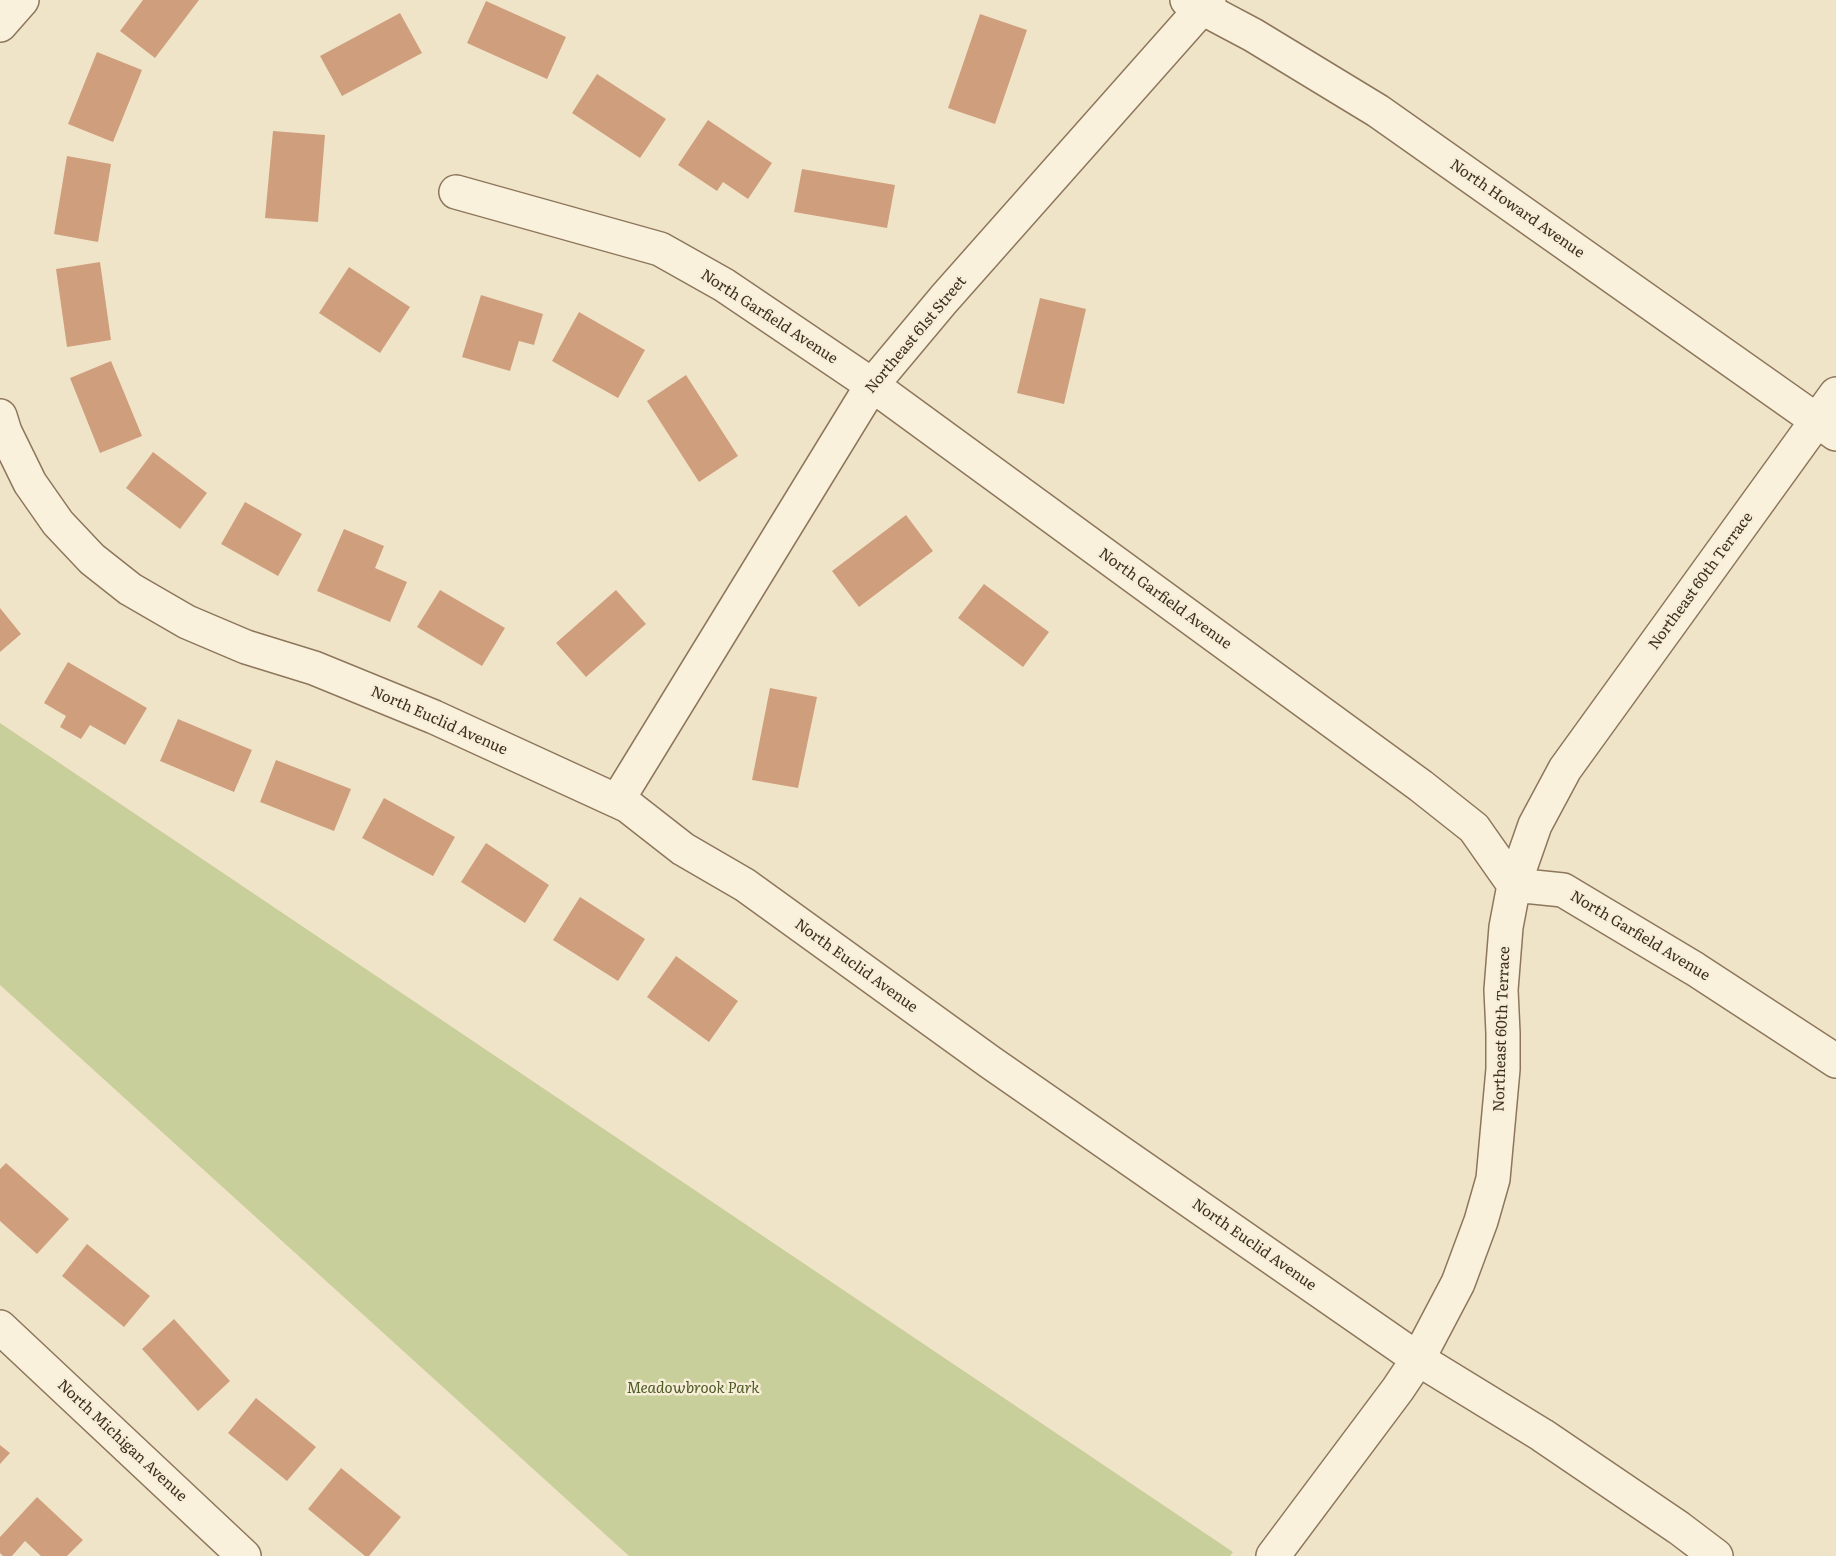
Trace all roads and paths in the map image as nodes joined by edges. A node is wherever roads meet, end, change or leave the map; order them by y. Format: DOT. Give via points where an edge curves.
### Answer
graph roads {
  1 [pos="22,0"];
  2 [pos="1199,2"];
  3 [pos="0,25"];
  4 [pos="456,192"];
  5 [pos="872,385"];
  6 [pos="1836,394"];
  7 [pos="0,416"];
  8 [pos="1826,427"];
  9 [pos="617,801"];
  10 [pos="1514,885"];
  11 [pos="1836,1061"];
  12 [pos="0,1327"];
  13 [pos="1418,1359"];
  14 [pos="244,1556"];
  15 [pos="1273,1556"];
  16 [pos="1716,1556"];
  1 -- 3 [label="street"];
  2 -- 5 [label="street, Northeast 61st Street"];
  2 -- 8 [label="street, North Howard Avenue" via="1378,111"];
  4 -- 5 [label="street, North Garfield Avenue" via="660,249 724,285"];
  5 -- 9 [label="street, Northeast 61st Street"];
  5 -- 10 [label="street, North Garfield Avenue" via="1421,786 1474,828"];
  6 -- 8 [label="street, Northeast 60th Terrace"];
  7 -- 9 [label="street, North Euclid Avenue" via="30,483 58,523 92,559 130,590 187,622 434,717"];
  8 -- 10 [label="street, Northeast 60th Terrace" via="1565,769 1535,825"];
  9 -- 13 [label="street, North Euclid Avenue" via="683,849 745,885 990,1062"];
  10 -- 11 [label="street, North Garfield Avenue" via="1563,890 1695,969"];
  10 -- 13 [label="street, Northeast 60th Terrace" via="1501,990 1503,1069 1493,1179 1458,1283"];
  12 -- 14 [label="street, North Michigan Avenue"];
  13 -- 15 [label="street, Northeast 60th Terrace"];
  13 -- 16 [label="street, North Euclid Avenue" via="1542,1435"];
}
